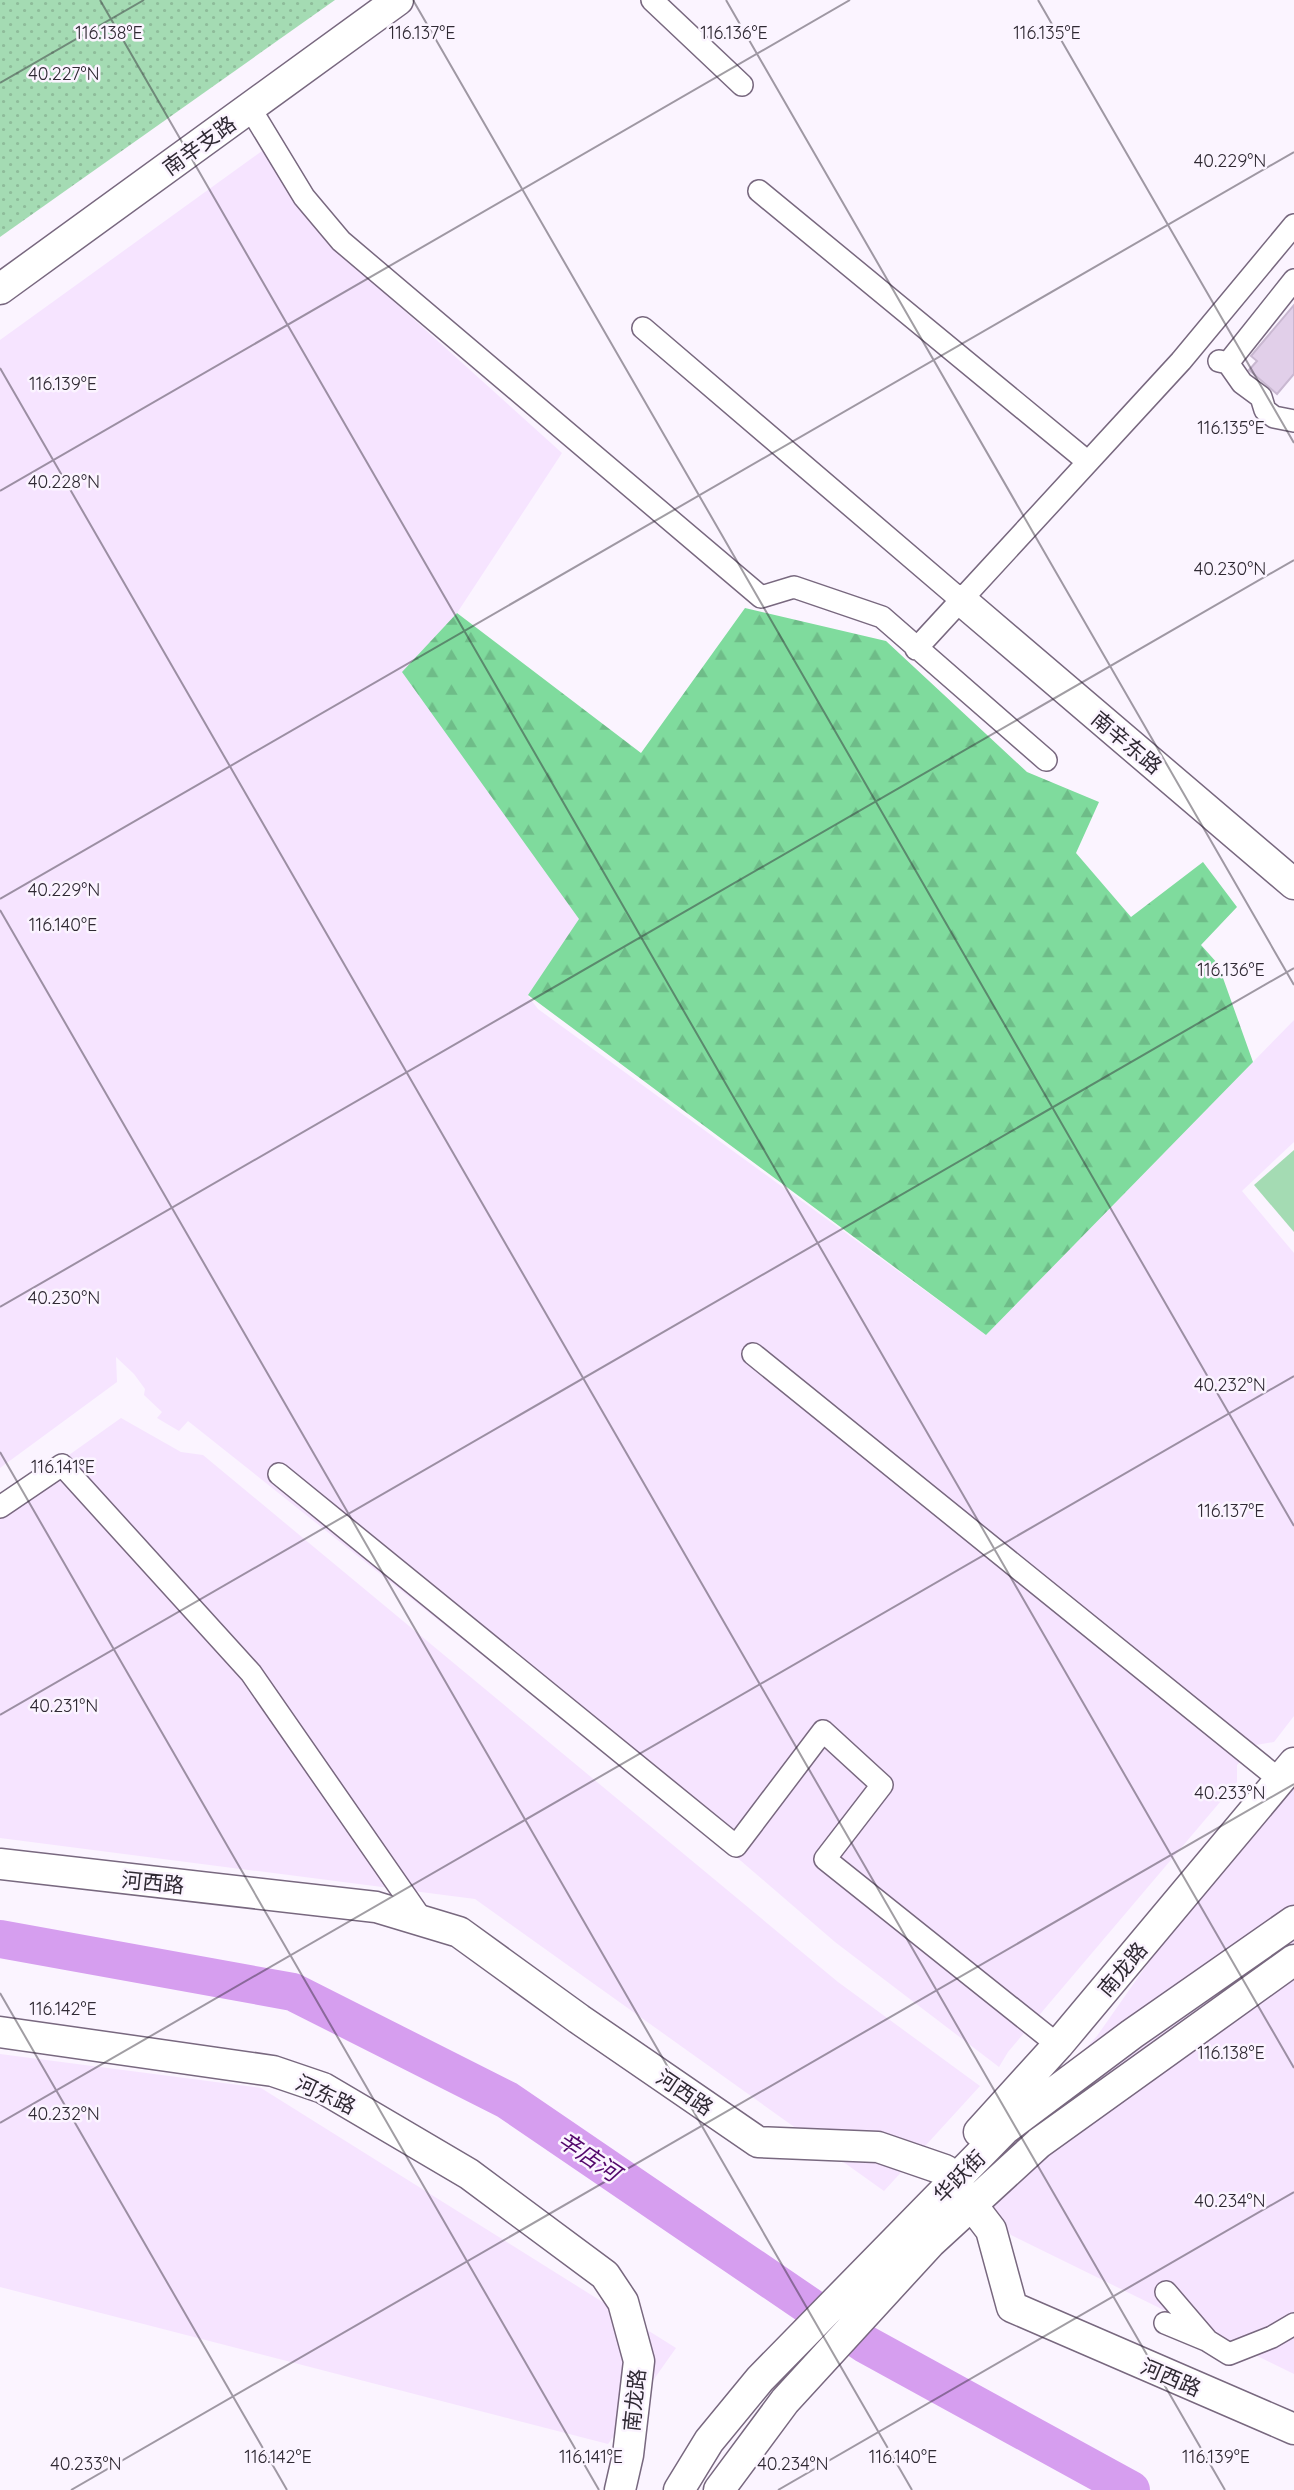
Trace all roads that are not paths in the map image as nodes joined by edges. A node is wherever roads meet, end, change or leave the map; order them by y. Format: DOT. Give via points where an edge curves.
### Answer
graph roads {
  1 [pos="398,0"];
  2 [pos="652,0"];
  3 [pos="743,85"];
  4 [pos="250,108"];
  5 [pos="759,191"];
  6 [pos="1294,225"];
  7 [pos="1294,280"];
  8 [pos="0,289"];
  9 [pos="643,328"];
  10 [pos="1294,412"];
  11 [pos="1294,421"];
  12 [pos="1088,462"];
  13 [pos="961,600"];
  14 [pos="916,649"];
  15 [pos="1046,760"];
  16 [pos="1294,884"];
  17 [pos="753,1354"];
  18 [pos="279,1474"];
  19 [pos="0,1507"];
  20 [pos="1287,1771"];
  21 [pos="0,1864"];
  22 [pos="423,1921"];
  23 [pos="1294,1921"];
  24 [pos="1294,1960"];
  25 [pos="0,2032"];
  26 [pos="1058,2045"];
  27 [pos="949,2175"];
  28 [pos="972,2205"];
  29 [pos="605,2275"];
  30 [pos="1166,2292"];
  31 [pos="1166,2323"];
  32 [pos="1294,2323"];
  33 [pos="1208,2341"];
  34 [pos="1294,2428"];
  35 [pos="620,2490"];
  36 [pos="679,2490"];
  37 [pos="719,2490"];
  1 -- 4 [label="street, 南辛支路"];
  2 -- 3 [label="street"];
  4 -- 8 [label="street, 南辛支路"];
  4 -- 14 [label="street" via="304,197 341,240 761,597 794,587 882,617"];
  5 -- 12 [label="street"];
  6 -- 12 [label="street" via="1181,361"];
  7 -- 11 [label="street" via="1224,362 1261,397 1273,417"];
  9 -- 13 [label="street"];
  10 -- 11 [label="street"];
  12 -- 13 [label="street"];
  13 -- 14 [label="street"];
  13 -- 16 [label="street, 南辛东路"];
  14 -- 15 [label="street"];
  17 -- 20 [label="street"];
  18 -- 26 [label="street" via="736,1846 823,1731 882,1785 825,1859"];
  19 -- 22 [label="street" via="62,1465 251,1673"];
  20 -- 26 [label="street, 南龙路"];
  21 -- 22 [label="street, 河西路" via="376,1907"];
  22 -- 27 [label="street, 河西路" via="459,1932 758,2142 878,2147"];
  23 -- 27 [label="street, 华跃街" via="1132,2034"];
  24 -- 28 [label="street, 华跃街" via="1039,2143"];
  25 -- 29 [label="street, 河东路" via="273,2071 323,2088 469,2174"];
  26 -- 27 [label="street, 南龙路"];
  27 -- 28 [label="street, 河西路"];
  27 -- 36 [label="street, 华跃街" via="903,2231 760,2379 709,2441"];
  28 -- 34 [label="street, 河西路" via="990,2230 1012,2307"];
  28 -- 37 [label="street, 华跃街" via="930,2243 785,2401"];
  29 -- 35 [label="street, 南龙路" via="623,2302 639,2361"];
  30 -- 33 [label="street"];
  31 -- 33 [label="street"];
  32 -- 33 [label="street" via="1229,2354"];
}
